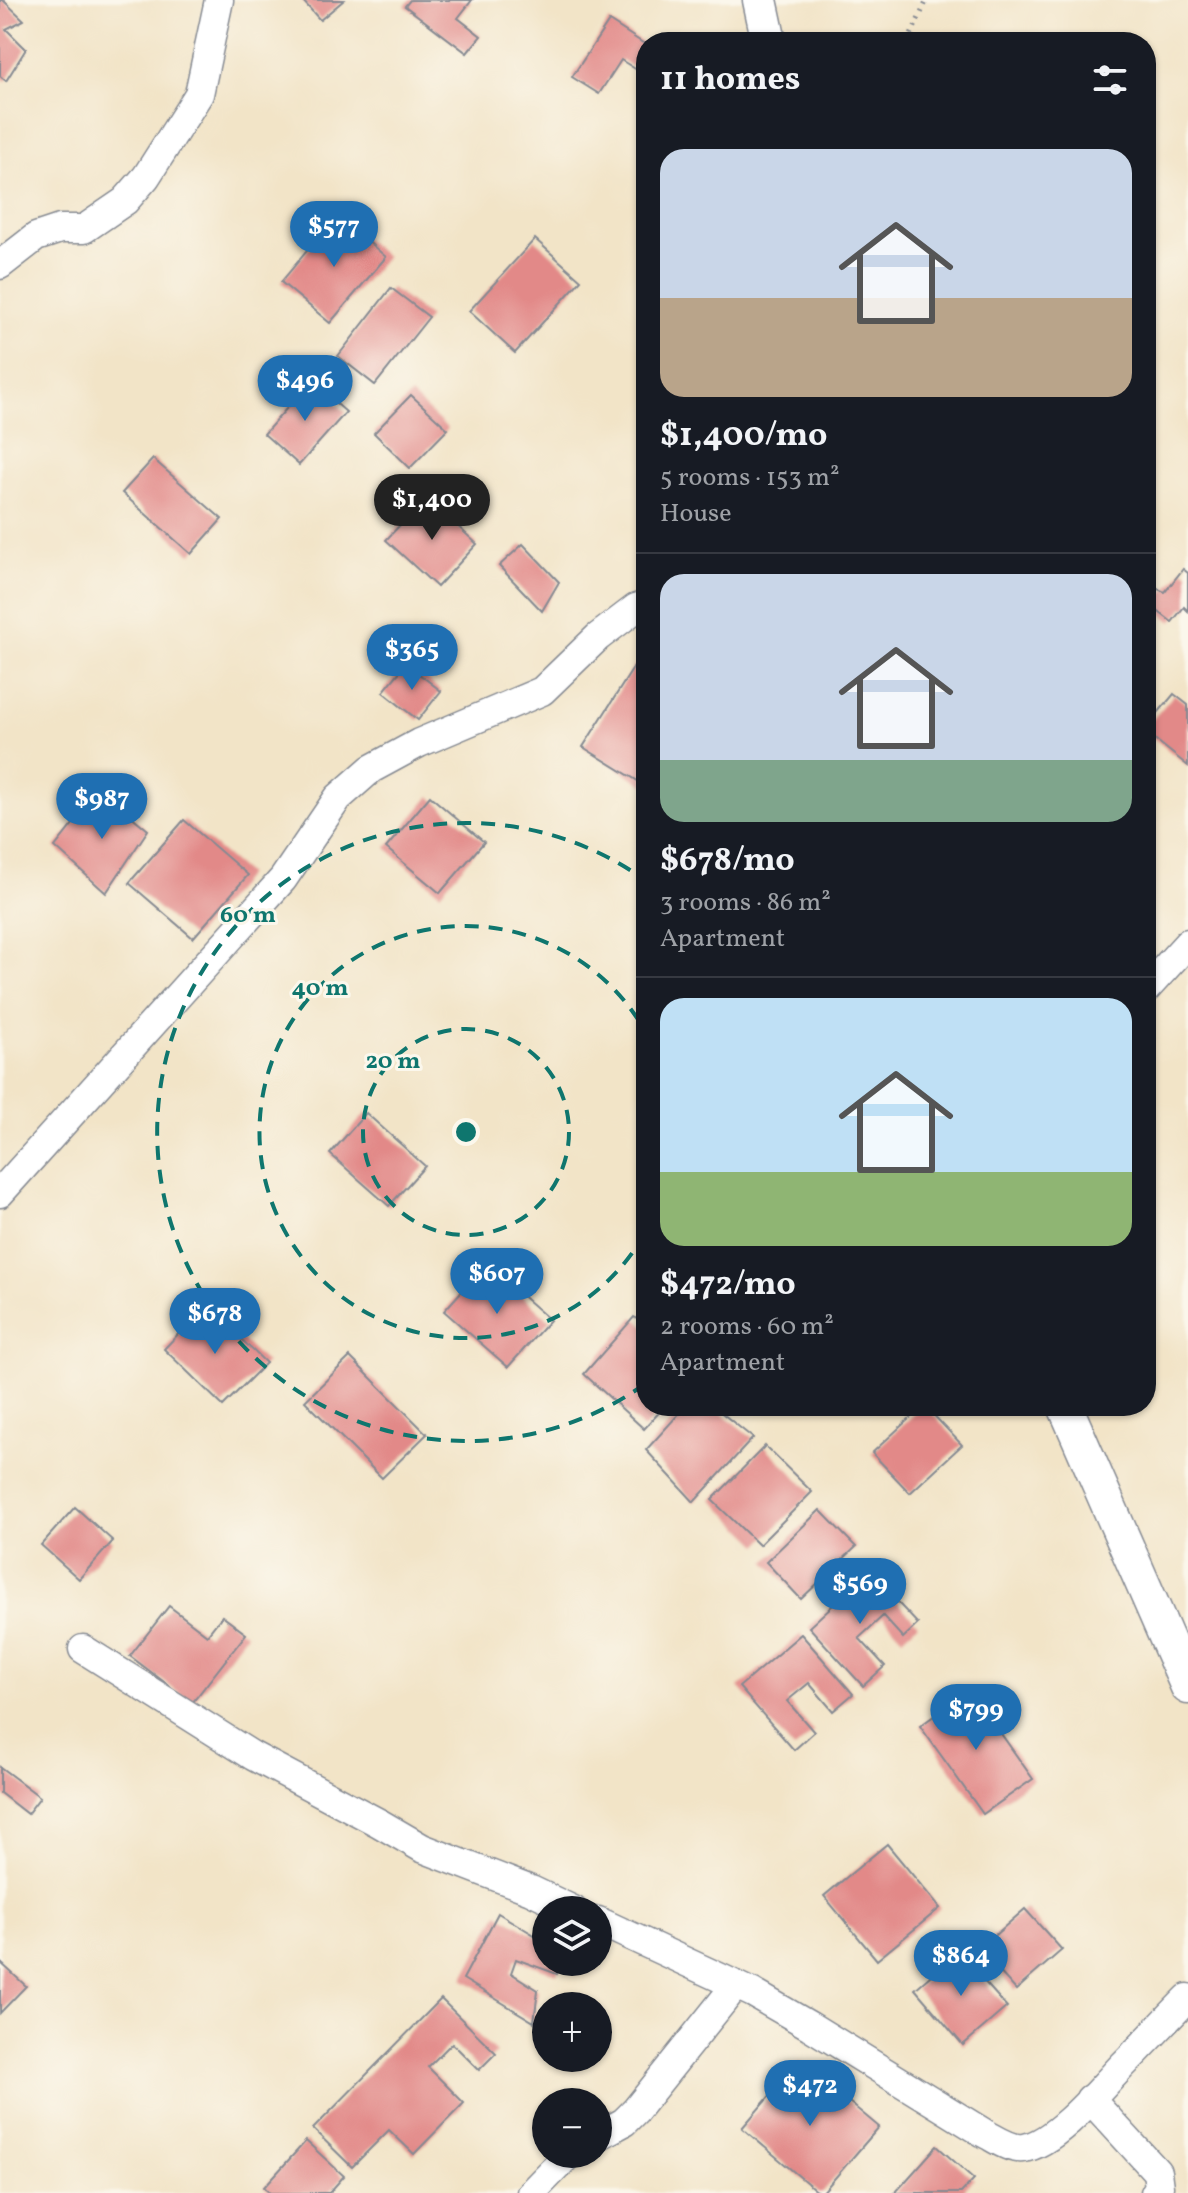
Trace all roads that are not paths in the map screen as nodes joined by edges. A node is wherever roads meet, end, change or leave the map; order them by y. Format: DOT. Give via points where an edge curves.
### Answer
graph roads {
  1 [pos="219,0"];
  2 [pos="760,0"];
  3 [pos="767,32"];
  4 [pos="0,265"];
  5 [pos="636,608"];
  6 [pos="1188,943"];
  7 [pos="1156,978"];
  8 [pos="0,1193"];
  9 [pos="1069,1416"];
  10 [pos="83,1649"];
  11 [pos="1188,1687"];
  12 [pos="544,1896"];
  13 [pos="612,1927"];
  14 [pos="736,1985"];
  15 [pos="1188,1998"];
  16 [pos="1090,2099"];
  17 [pos="612,2128"];
  18 [pos="555,2168"];
  19 [pos="531,2193"];
  20 [pos="1155,2193"];
  1 -- 4 [label="street" via="199,94 146,177 125,201 84,229 36,237"];
  2 -- 3 [label="street"];
  5 -- 8 [label="street" via="542,691 419,743 371,769 338,798 283,879"];
  6 -- 7 [label="street"];
  9 -- 11 [label="street"];
  10 -- 12 [label="street" via="253,1756 422,1848"];
  13 -- 14 [label="street"];
  14 -- 16 [label="street" via="1013,2148 1044,2139"];
  14 -- 17 [label="street" via="636,2110"];
  15 -- 16 [label="street"];
  16 -- 20 [label="street" via="1157,2172"];
  18 -- 19 [label="street"];
}
